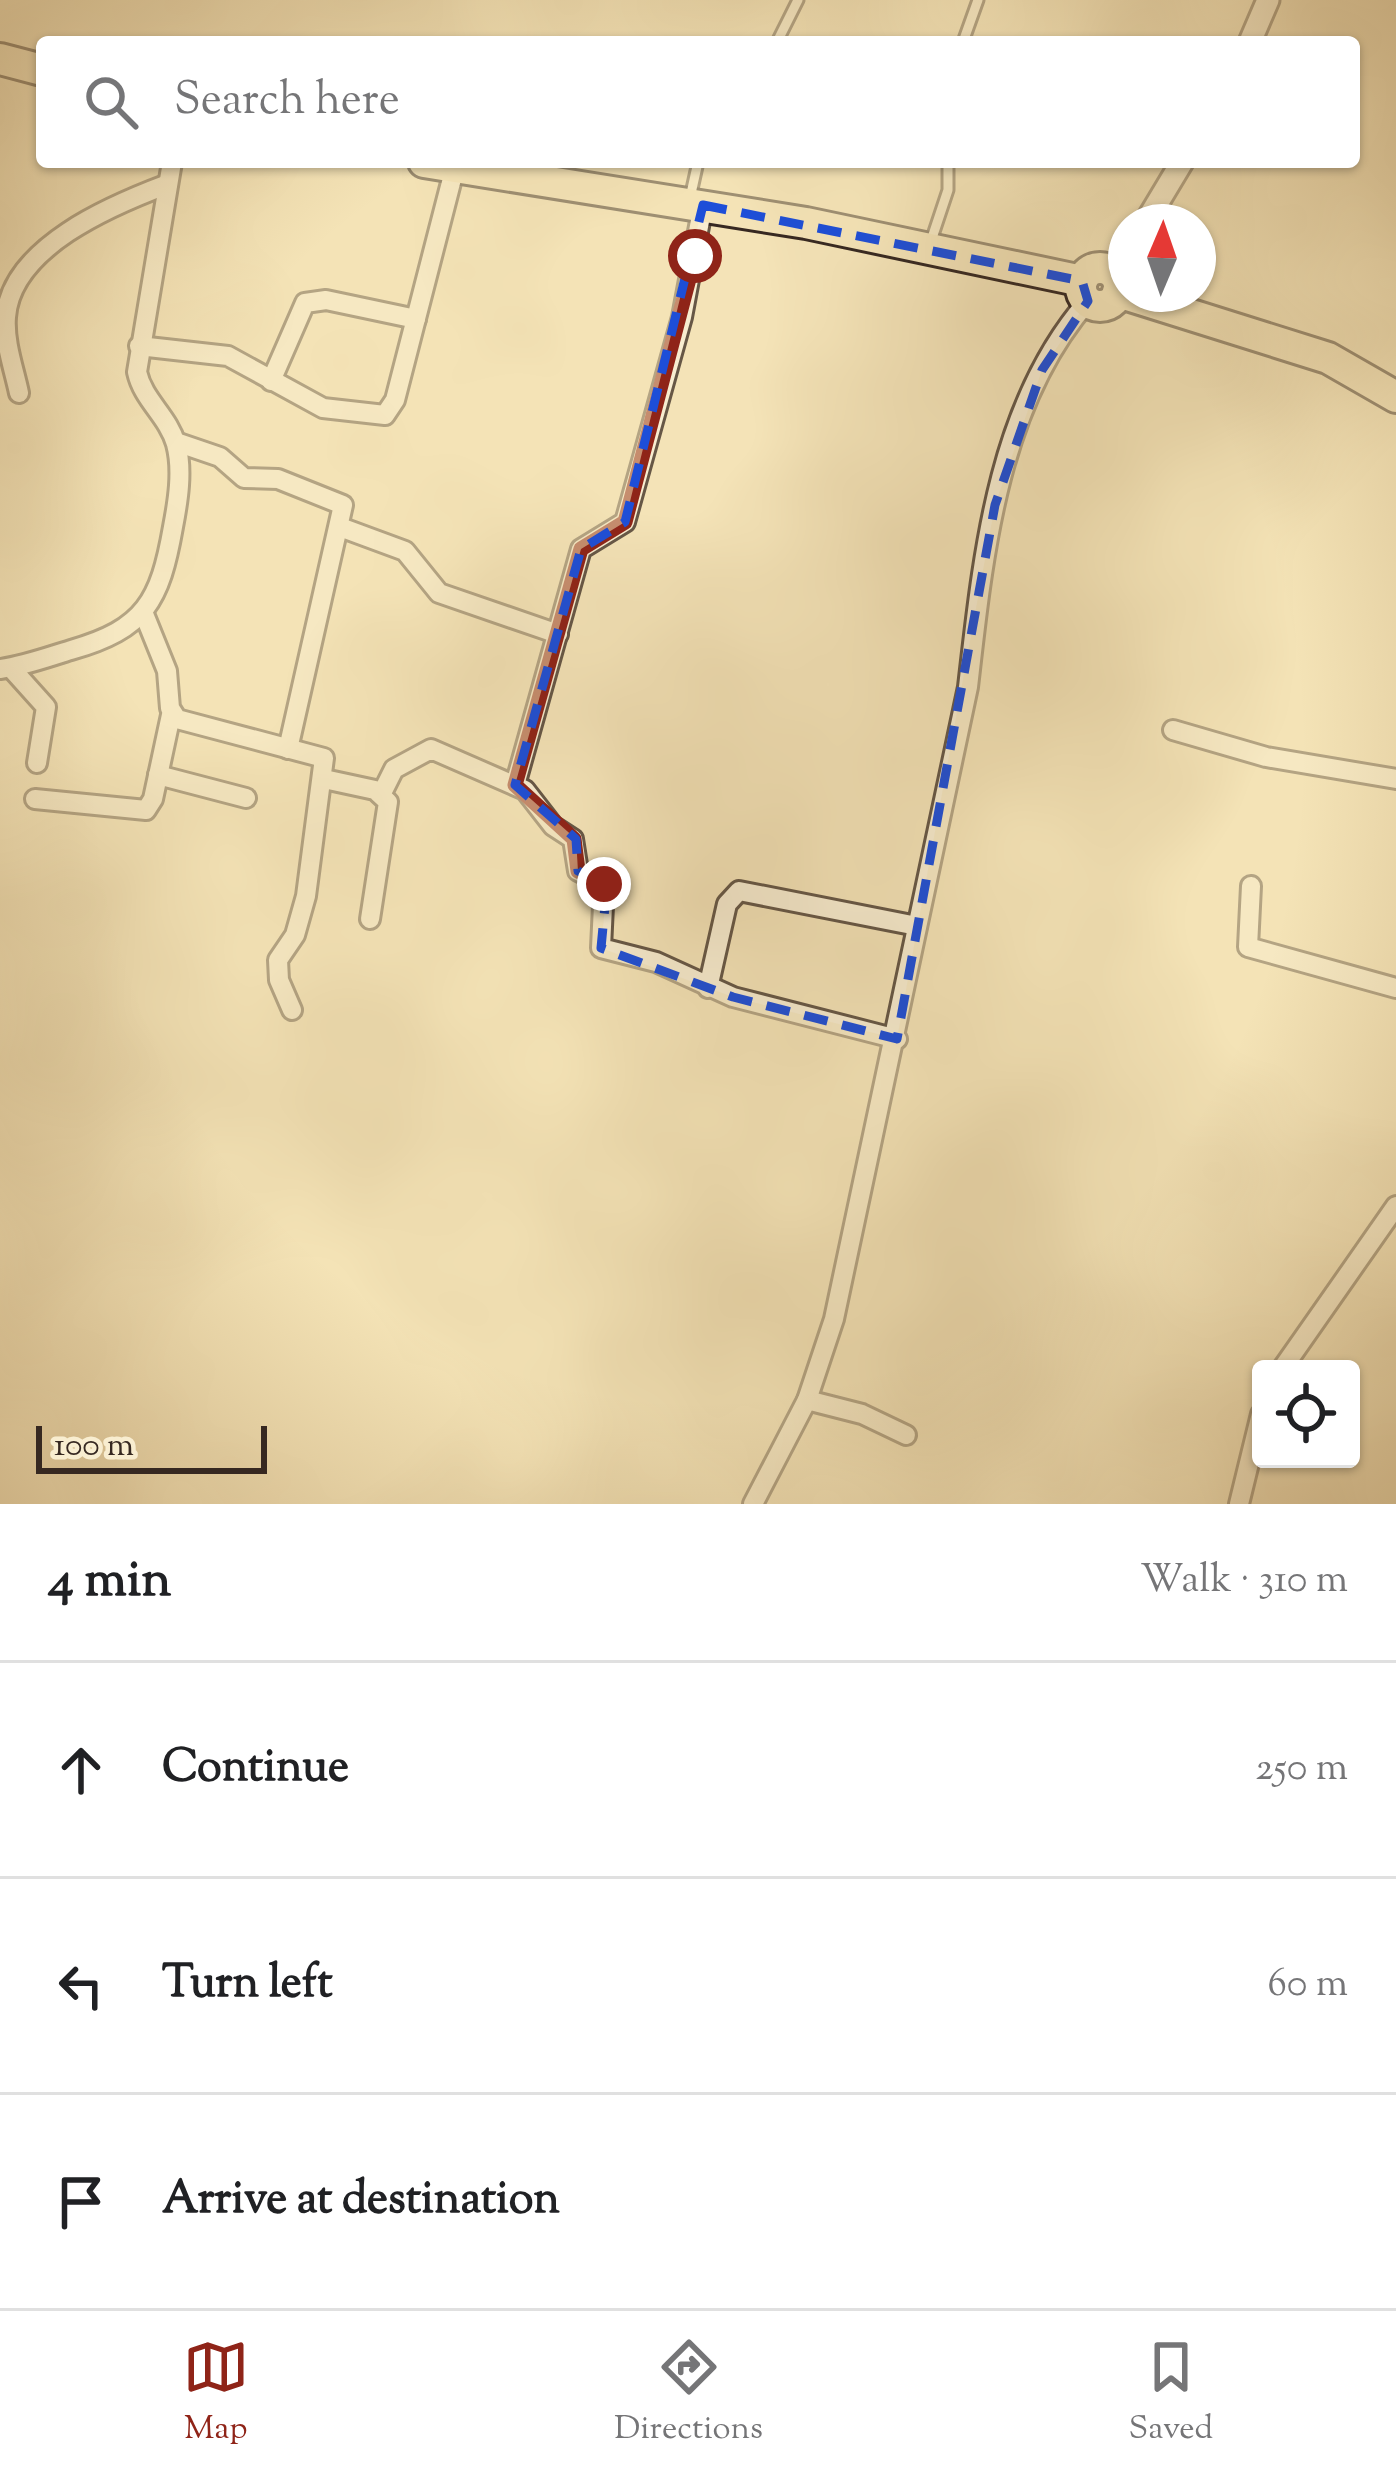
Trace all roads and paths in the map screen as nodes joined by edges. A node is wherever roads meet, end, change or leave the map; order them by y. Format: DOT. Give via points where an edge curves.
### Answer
graph roads {
  1 [pos="798,0"];
  2 [pos="978,0"];
  3 [pos="1268,0"];
  4 [pos="780,36"];
  5 [pos="965,36"];
  6 [pos="1253,36"];
  7 [pos="0,62"];
  8 [pos="36,71"];
  9 [pos="171,168"];
  10 [pos="455,168"];
  11 [pos="462,168"];
  12 [pos="698,168"];
  13 [pos="948,168"];
  14 [pos="1178,168"];
  15 [pos="168,184"];
  16 [pos="696,204"];
  17 [pos="1156,204"];
  18 [pos="928,249"];
  19 [pos="1105,280"];
  20 [pos="416,319"];
  21 [pos="140,346"];
  22 [pos="271,381"];
  23 [pos="19,393"];
  24 [pos="1396,397"];
  25 [pos="176,442"];
  26 [pos="340,526"];
  27 [pos="144,614"];
  28 [pos="558,634"];
  29 [pos="5,669"];
  30 [pos="172,715"];
  31 [pos="1173,730"];
  32 [pos="288,748"];
  33 [pos="37,763"];
  34 [pos="158,775"];
  35 [pos="324,779"];
  36 [pos="1396,779"];
  37 [pos="515,785"];
  38 [pos="382,793"];
  39 [pos="246,798"];
  40 [pos="35,799"];
  41 [pos="1251,886"];
  42 [pos="370,919"];
  43 [pos="917,926"];
  44 [pos="708,988"];
  45 [pos="1396,988"];
  46 [pos="292,1010"];
  47 [pos="897,1039"];
  48 [pos="1396,1206"];
  49 [pos="1288,1360"];
  50 [pos="807,1400"];
  51 [pos="906,1435"];
  52 [pos="1252,1451"];
  53 [pos="753,1504"];
  54 [pos="1239,1504"];
  1 -- 4 [label="lane"];
  2 -- 5 [label="lane"];
  3 -- 6 [label="street"];
  7 -- 8 [label="highway"];
  9 -- 15 [label="street"];
  10 -- 20 [label="street"];
  11 -- 16 [label="highway"];
  12 -- 16 [label="lane"];
  13 -- 18 [label="lane"];
  14 -- 17 [label="street"];
  15 -- 21 [label="street"];
  15 -- 23 [label="street" via="111,208 25,270 6,320"];
  16 -- 18 [label="highway"];
  16 -- 28 [label="street" via="682,317 625,522 581,549"];
  18 -- 19 [label="highway"];
  19 -- 24 [label="highway" via="1328,358"];
  19 -- 43 [label="street" via="1042,370 1006,460"];
  20 -- 22 [label="street" via="305,303"];
  20 -- 22 [label="street" via="385,415 323,408"];
  21 -- 22 [label="street" via="228,356"];
  21 -- 25 [label="street" via="141,388"];
  25 -- 26 [label="street" via="220,457 244,478 278,479 338,500"];
  25 -- 27 [label="street" via="170,548"];
  26 -- 28 [label="street" via="405,551 440,593"];
  26 -- 32 [label="street"];
  27 -- 29 [label="street" via="107,640"];
  27 -- 30 [label="street" via="167,671"];
  28 -- 37 [label="street"];
  29 -- 33 [label="street" via="44,702"];
  30 -- 32 [label="street"];
  30 -- 34 [label="street"];
  31 -- 36 [label="street" via="1266,757"];
  32 -- 35 [label="street" via="322,756"];
  34 -- 39 [label="street"];
  34 -- 40 [label="street" via="151,805 139,812"];
  35 -- 38 [label="street"];
  35 -- 46 [label="street" via="314,803 304,906 278,960"];
  37 -- 38 [label="street" via="431,749 394,770"];
  37 -- 44 [label="street" via="574,839 578,871 604,884 601,948 656,962"];
  38 -- 42 [label="street" via="388,808"];
  41 -- 45 [label="street" via="1246,938 1258,954"];
  43 -- 44 [label="street" via="739,891 727,904"];
  43 -- 47 [label="street"];
  44 -- 47 [label="street"];
  47 -- 50 [label="street" via="835,1319"];
  48 -- 49 [label="street"];
  50 -- 51 [label="street"];
  50 -- 53 [label="street"];
  52 -- 54 [label="street"];
}
